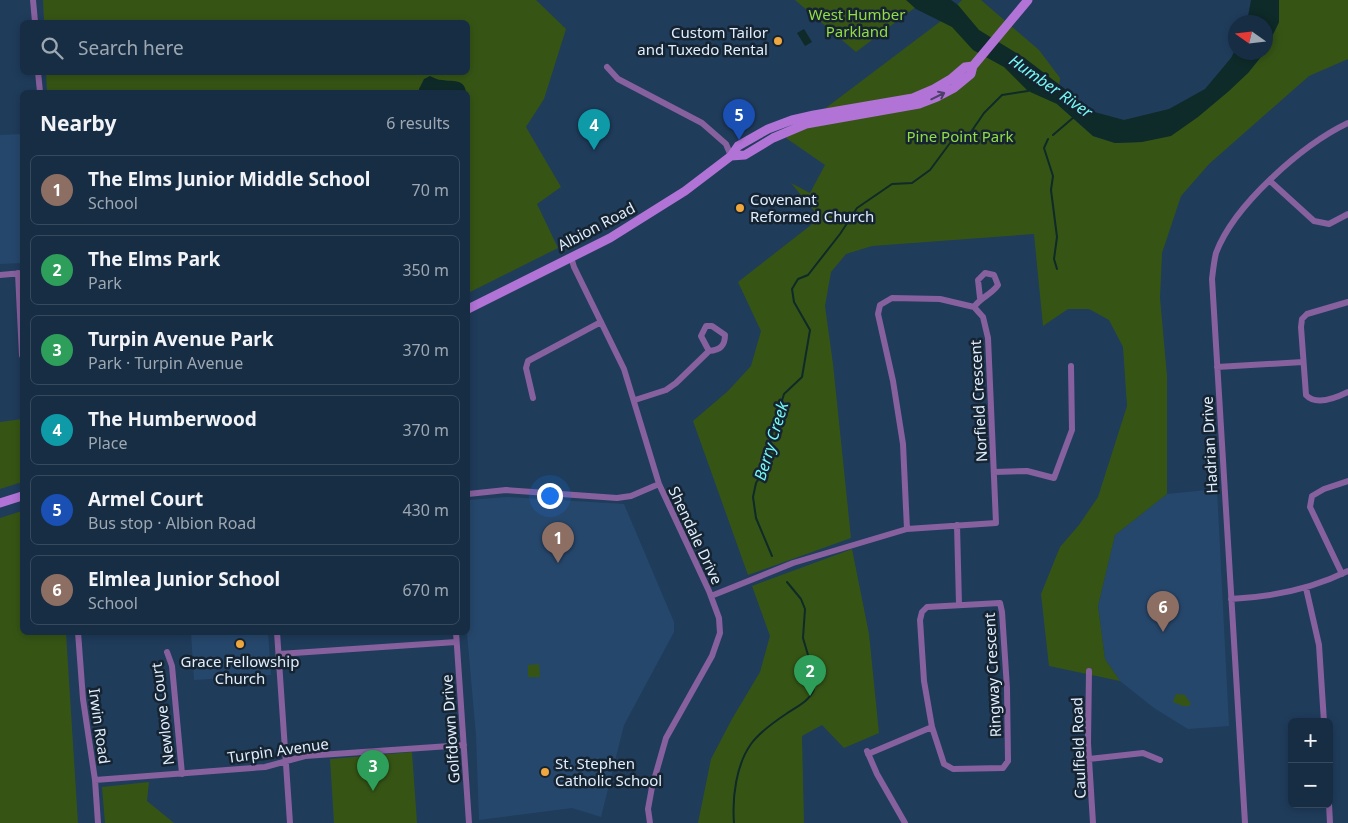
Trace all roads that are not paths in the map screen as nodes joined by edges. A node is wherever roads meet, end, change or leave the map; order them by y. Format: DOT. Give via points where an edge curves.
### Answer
graph roads {
  1 [pos="33,0"];
  2 [pos="1028,0"];
  3 [pos="35,20"];
  4 [pos="607,67"];
  5 [pos="38,75"];
  6 [pos="40,90"];
  7 [pos="1348,123"];
  8 [pos="732,156"];
  9 [pos="1270,181"];
  10 [pos="1348,214"];
  11 [pos="570,257"];
  12 [pos="20,273"];
  13 [pos="0,274"];
  14 [pos="980,298"];
  15 [pos="1348,302"];
  16 [pos="974,307"];
  17 [pos="470,308"];
  18 [pos="601,322"];
  19 [pos="709,351"];
  20 [pos="1302,362"];
  21 [pos="1071,366"];
  22 [pos="1217,367"];
  23 [pos="1348,392"];
  24 [pos="533,398"];
  25 [pos="634,400"];
  26 [pos="994,472"];
  27 [pos="1348,481"];
  28 [pos="659,484"];
  29 [pos="470,494"];
  30 [pos="20,497"];
  31 [pos="0,503"];
  32 [pos="957,525"];
  33 [pos="907,529"];
  34 [pos="1345,573"];
  35 [pos="1306,588"];
  36 [pos="711,596"];
  37 [pos="1231,600"];
  38 [pos="959,605"];
  39 [pos="78,635"];
  40 [pos="277,635"];
  41 [pos="456,635"];
  42 [pos="456,642"];
  43 [pos="167,652"];
  44 [pos="279,654"];
  45 [pos="1089,671"];
  46 [pos="1324,718"];
  47 [pos="932,727"];
  48 [pos="464,744"];
  49 [pos="1089,759"];
  50 [pos="1160,760"];
  51 [pos="286,761"];
  52 [pos="182,774"];
  53 [pos="95,780"];
  54 [pos="1329,808"];
  55 [pos="98,823"];
  56 [pos="290,823"];
  57 [pos="469,823"];
  58 [pos="650,823"];
  59 [pos="905,823"];
  60 [pos="1093,823"];
  61 [pos="1245,823"];
  62 [pos="1330,823"];
  1 -- 3 [label="street"];
  2 -- 8 [label="main road, Albion Road" via="973,66 965,67 934,89 913,98 792,120 738,146"];
  4 -- 8 [label="street" via="618,79 702,123 726,144"];
  5 -- 6 [label="street"];
  7 -- 9 [label="street, Hadrian Drive" via="1311,144"];
  8 -- 11 [label="main road, Albion Road" via="685,191 610,238"];
  9 -- 10 [label="street" via="1314,221 1329,224"];
  9 -- 22 [label="street, Hadrian Drive" via="1227,232 1216,254 1212,279"];
  11 -- 17 [label="main road, Albion Road"];
  11 -- 18 [label="street, Shendale Drive"];
  12 -- 13 [label="street"];
  14 -- 16 [label="street"];
  15 -- 20 [label="street" via="1304,316 1301,327"];
  16 -- 26 [label="street, Norfield Crescent" via="983,317 988,338"];
  16 -- 33 [label="street" via="940,299 892,298 880,305 878,314 903,444"];
  18 -- 24 [label="street" via="528,361 526,368"];
  18 -- 25 [label="street, Shendale Drive" via="624,369"];
  19 -- 25 [label="street" via="666,390"];
  20 -- 22 [label="street"];
  20 -- 23 [label="street" via="1304,392 1308,397 1319,401"];
  21 -- 26 [label="street" via="1072,430 1054,478 1028,471"];
  22 -- 37 [label="street, Hadrian Drive"];
  25 -- 28 [label="street, Shendale Drive"];
  26 -- 32 [label="street, Norfield Crescent" via="996,523"];
  27 -- 34 [label="street" via="1312,496 1310,507"];
  28 -- 29 [label="street" via="631,496 617,498 506,490"];
  28 -- 36 [label="street, Shendale Drive"];
  30 -- 31 [label="main road"];
  32 -- 33 [label="street, Norfield Crescent"];
  32 -- 38 [label="street"];
  33 -- 36 [label="street, Norfield Crescent" via="793,563"];
  34 -- 35 [label="street"];
  35 -- 37 [label="street"];
  35 -- 46 [label="street" via="1319,646"];
  36 -- 58 [label="street, Shendale Drive" via="719,618 720,633 712,656 666,738 652,787 648,809"];
  37 -- 61 [label="street, Hadrian Drive"];
  38 -- 47 [label="street, Ringway Crescent" via="927,607 920,620 924,681"];
  38 -- 47 [label="street, Ringway Crescent" via="1000,603 1006,669 1008,761 1003,768 953,769 944,764"];
  39 -- 53 [label="street, Irwin Road"];
  40 -- 44 [label="street"];
  41 -- 42 [label="street, Golfdown Drive"];
  42 -- 44 [label="street"];
  42 -- 48 [label="street, Golfdown Drive"];
  43 -- 52 [label="street, Newlove Court" via="172,666"];
  44 -- 51 [label="street"];
  45 -- 49 [label="street, Caulfield Road"];
  47 -- 59 [label="street" via="868,753"];
  48 -- 51 [label="street, Turpin Avenue" via="305,756"];
  48 -- 57 [label="street, Golfdown Drive"];
  49 -- 50 [label="street" via="1144,753"];
  49 -- 60 [label="street, Caulfield Road"];
  51 -- 52 [label="street, Turpin Avenue" via="265,767"];
  51 -- 56 [label="street"];
  52 -- 53 [label="street, Turpin Avenue"];
  53 -- 55 [label="street, Irwin Road"];
  54 -- 62 [label="street"];
}
